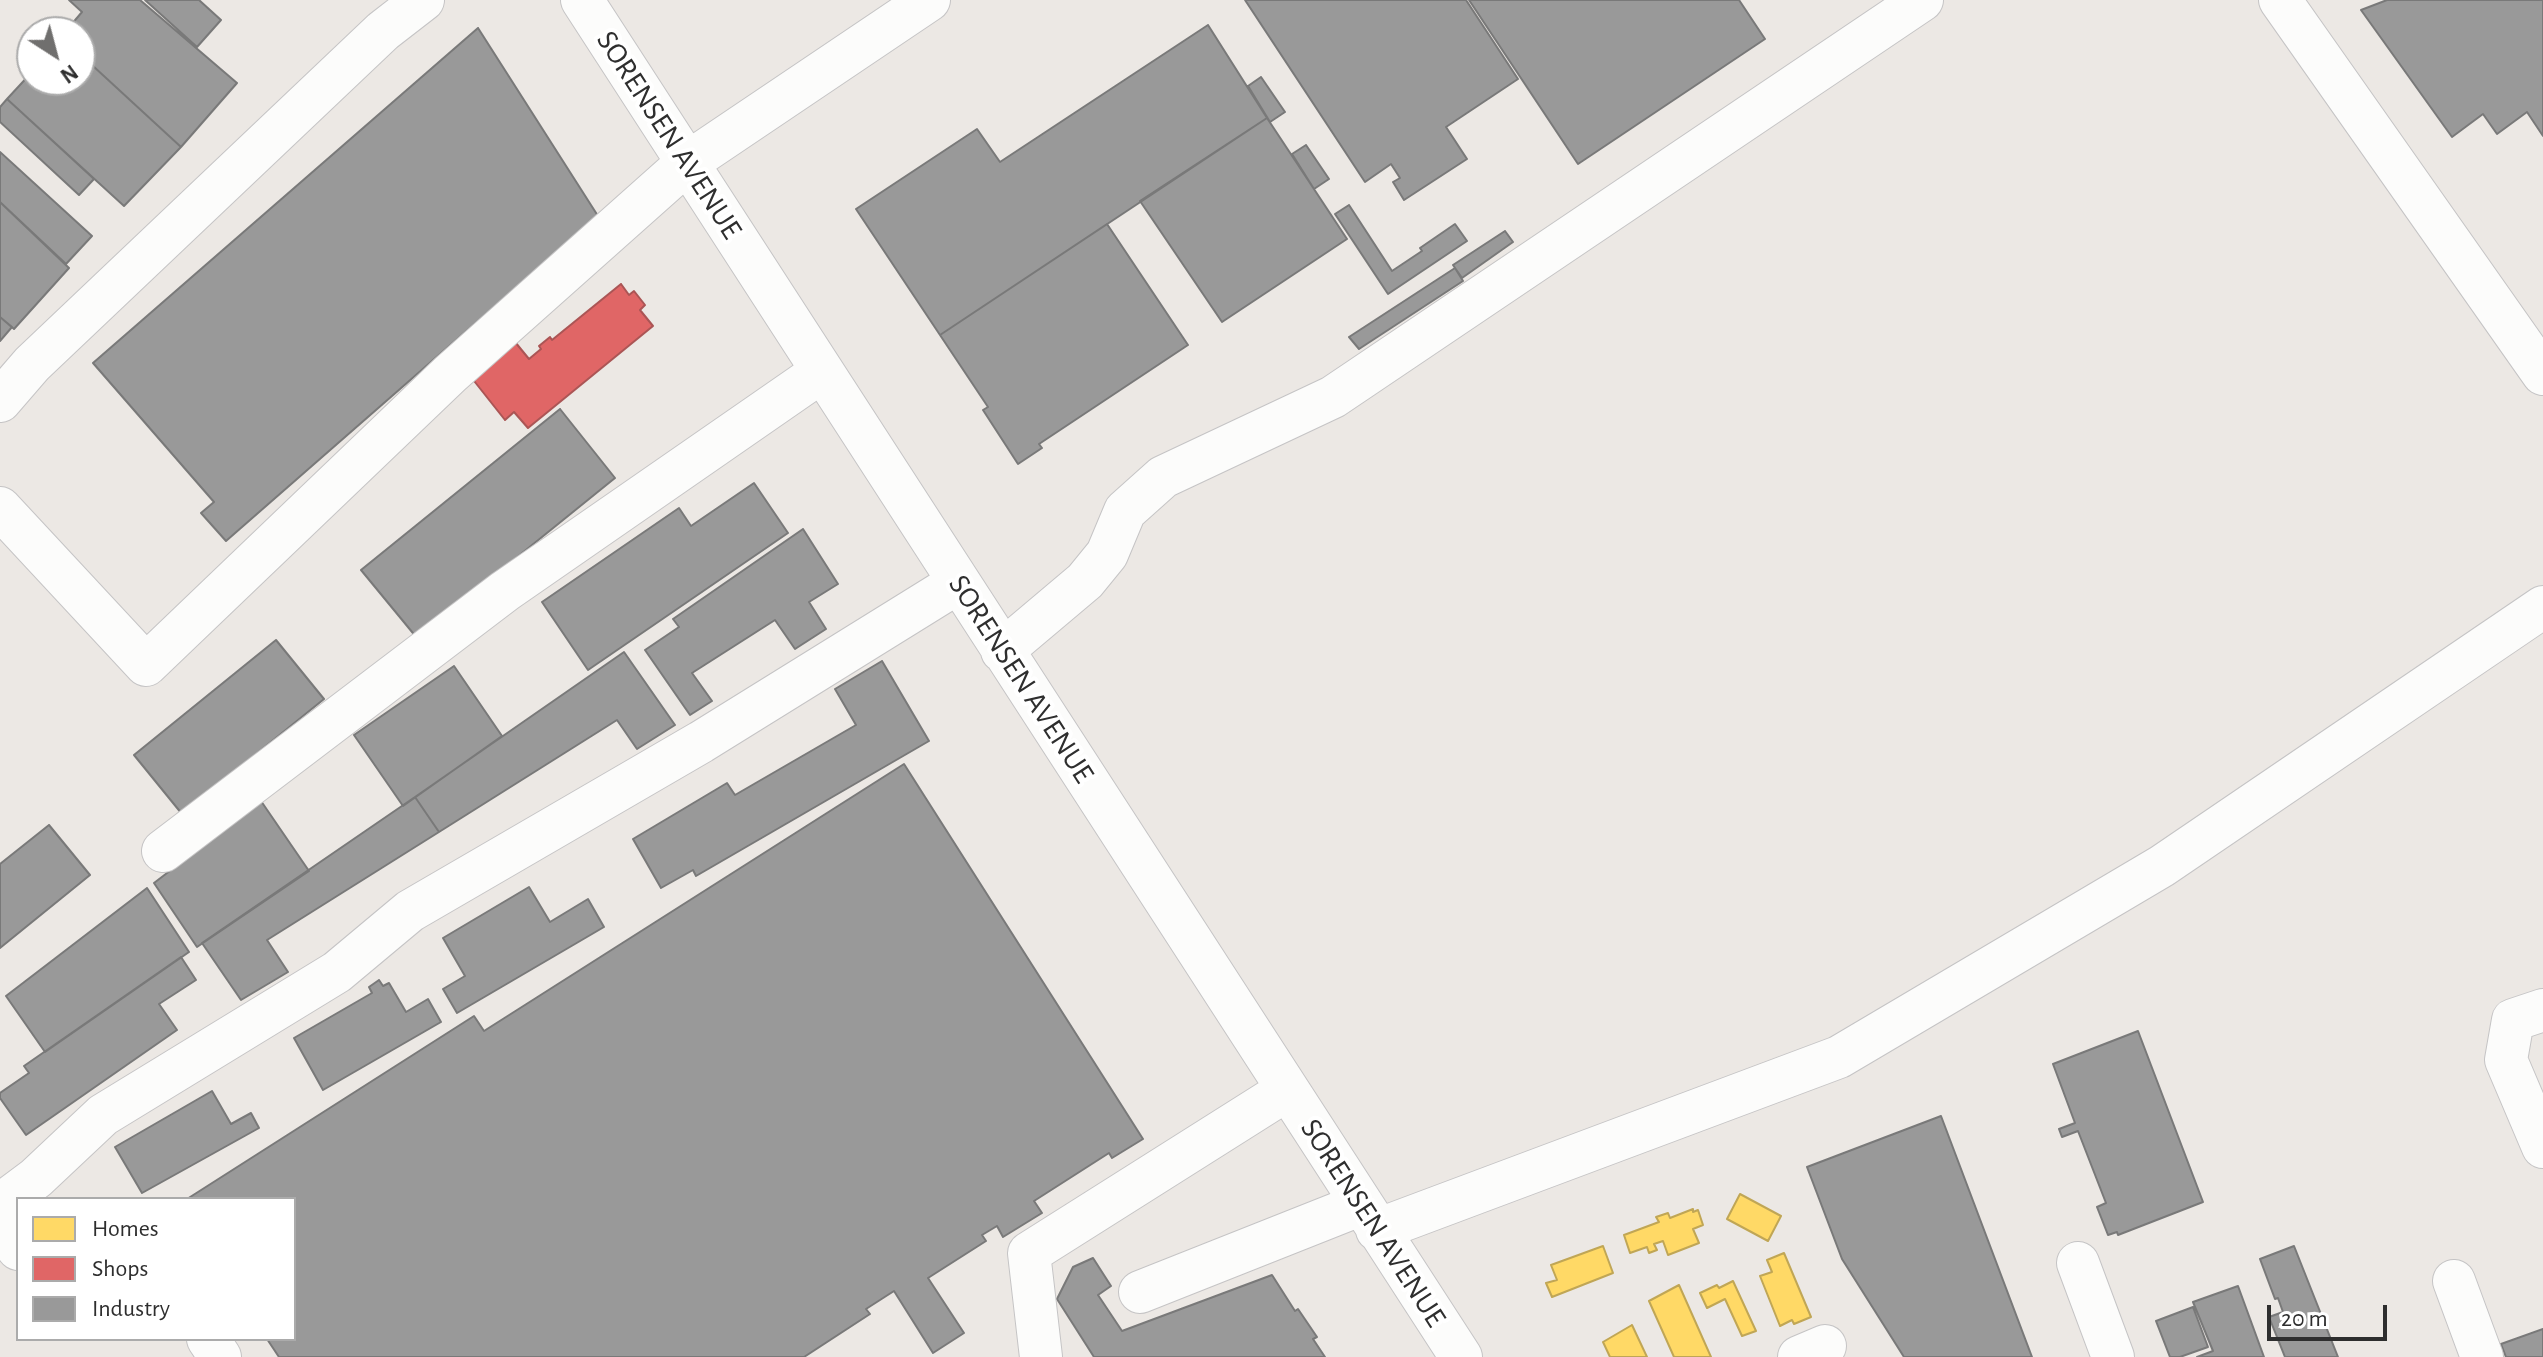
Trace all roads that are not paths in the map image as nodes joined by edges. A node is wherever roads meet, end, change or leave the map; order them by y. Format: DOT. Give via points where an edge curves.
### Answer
graph roads {
  1 [pos="423,0"];
  2 [pos="582,0"];
  3 [pos="929,0"];
  4 [pos="1922,0"];
  5 [pos="2280,0"];
  6 [pos="687,163"];
  7 [pos="821,372"];
  8 [pos="2543,374"];
  9 [pos="0,401"];
  10 [pos="0,508"];
  11 [pos="959,582"];
  12 [pos="2543,607"];
  13 [pos="1002,651"];
  14 [pos="163,851"];
  15 [pos="2543,1010"];
  16 [pos="1287,1090"];
  17 [pos="2543,1147"];
  18 [pos="0,1205"];
  19 [pos="1370,1217"];
  20 [pos="0,1224"];
  21 [pos="16,1246"];
  22 [pos="2078,1263"];
  23 [pos="2454,1281"];
  24 [pos="1140,1292"];
  25 [pos="1041,1357"];
  26 [pos="1461,1357"];
  27 [pos="2113,1357"];
  28 [pos="2482,1357"];
  1 -- 9 [label="street" via="383,31 43,353"];
  2 -- 6 [label="street, SORENSEN AVENUE"];
  3 -- 6 [label="street"];
  4 -- 13 [label="street" via="1333,397 1163,477 1125,511 1107,554 1085,581"];
  5 -- 8 [label="street"];
  6 -- 7 [label="street, SORENSEN AVENUE"];
  6 -- 10 [label="street" via="450,374 146,665"];
  7 -- 11 [label="street, SORENSEN AVENUE"];
  7 -- 14 [label="street" via="505,591"];
  11 -- 13 [label="street, SORENSEN AVENUE"];
  11 -- 18 [label="street" via="701,742 410,911 337,972 103,1115"];
  12 -- 19 [label="street" via="2162,866 1839,1057"];
  13 -- 16 [label="street, SORENSEN AVENUE"];
  15 -- 17 [label="street" via="2513,1020 2506,1060"];
  16 -- 19 [label="street, SORENSEN AVENUE"];
  16 -- 25 [label="street" via="1029,1253"];
  19 -- 24 [label="street"];
  19 -- 26 [label="street, SORENSEN AVENUE"];
  20 -- 21 [label="street"];
  22 -- 27 [label="street"];
  23 -- 28 [label="street"];
}
